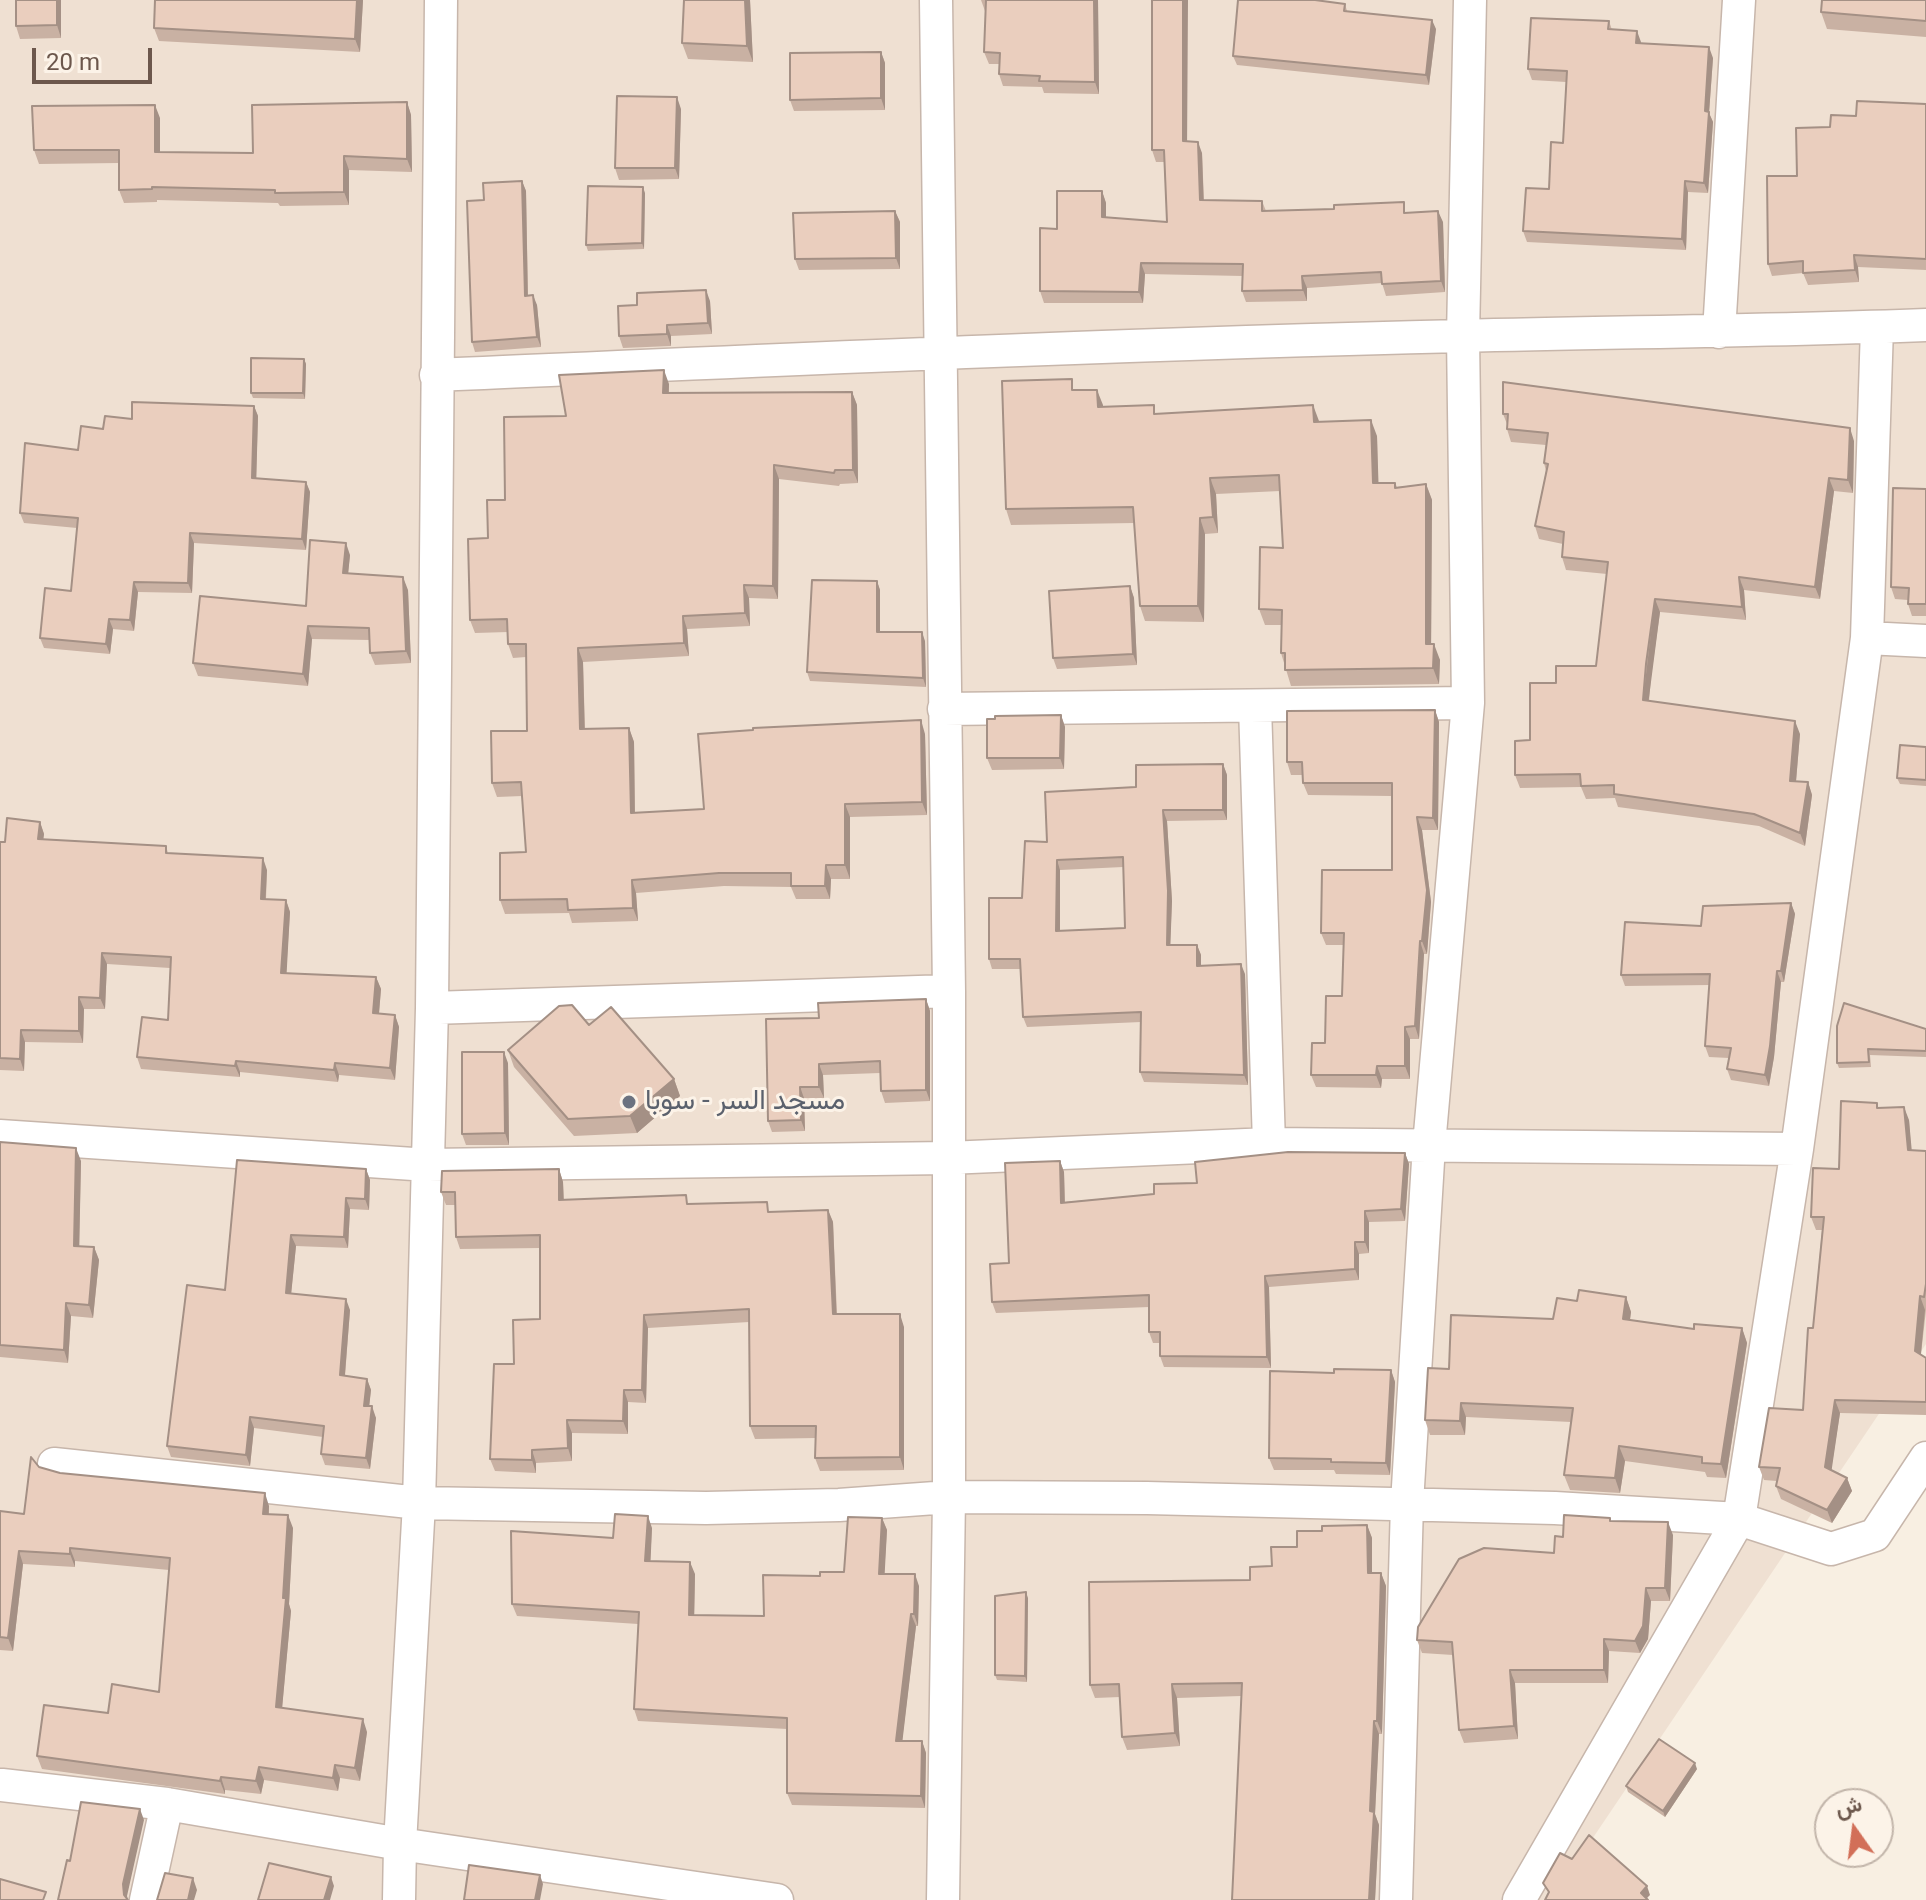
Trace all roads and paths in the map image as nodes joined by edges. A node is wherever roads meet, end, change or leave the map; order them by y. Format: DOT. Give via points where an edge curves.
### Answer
graph roads {
  1 [pos="441,0"];
  2 [pos="936,0"];
  3 [pos="1470,0"];
  4 [pos="1739,0"];
  5 [pos="1926,325"];
  6 [pos="1877,327"];
  7 [pos="1719,332"];
  8 [pos="1463,336"];
  9 [pos="940,353"];
  10 [pos="436,375"];
  11 [pos="1867,638"];
  12 [pos="1926,641"];
  13 [pos="1468,703"];
  14 [pos="1255,706"];
  15 [pos="944,709"];
  16 [pos="949,991"];
  17 [pos="432,1008"];
  18 [pos="0,1136"];
  19 [pos="1269,1144"];
  20 [pos="1429,1145"];
  21 [pos="1797,1149"];
  22 [pos="948,1158"];
  23 [pos="428,1165"];
  24 [pos="1926,1458"];
  25 [pos="54,1464"];
  26 [pos="949,1497"];
  27 [pos="419,1503"];
  28 [pos="1407,1503"];
  29 [pos="1739,1519"];
  30 [pos="2,1785"];
  31 [pos="167,1804"];
  32 [pos="400,1844"];
  33 [pos="146,1900"];
  34 [pos="399,1900"];
  35 [pos="777,1900"];
  36 [pos="943,1900"];
  37 [pos="1396,1900"];
  38 [pos="1519,1900"];
  1 -- 10 [label="street"];
  2 -- 9 [label="street"];
  3 -- 8 [label="street"];
  4 -- 7 [label="street"];
  5 -- 6 [label="street"];
  6 -- 7 [label="street"];
  6 -- 11 [label="street"];
  7 -- 8 [label="street"];
  8 -- 9 [label="street"];
  8 -- 13 [label="street"];
  9 -- 10 [label="street"];
  9 -- 15 [label="street"];
  10 -- 17 [label="street"];
  11 -- 12 [label="street"];
  11 -- 21 [label="street"];
  13 -- 14 [label="street"];
  13 -- 20 [label="street"];
  14 -- 15 [label="street"];
  14 -- 19 [label="street"];
  15 -- 16 [label="street"];
  16 -- 17 [label="street"];
  16 -- 22 [label="street"];
  17 -- 23 [label="street"];
  18 -- 23 [label="street"];
  19 -- 20 [label="street"];
  19 -- 22 [label="street"];
  20 -- 21 [label="street"];
  20 -- 28 [label="street"];
  21 -- 29 [label="street"];
  22 -- 23 [label="street"];
  22 -- 26 [label="street"];
  23 -- 27 [label="street"];
  24 -- 29 [label="street" via="1875,1535 1825,1549"];
  25 -- 27 [label="street"];
  26 -- 27 [label="street" via="706,1508"];
  26 -- 28 [label="street"];
  26 -- 36 [label="street"];
  27 -- 32 [label="street"];
  28 -- 29 [label="street"];
  28 -- 37 [label="street"];
  29 -- 38 [label="street"];
  30 -- 31 [label="street"];
  31 -- 32 [label="street"];
  31 -- 33 [label="street"];
  32 -- 34 [label="street"];
  32 -- 35 [label="street"];
}
